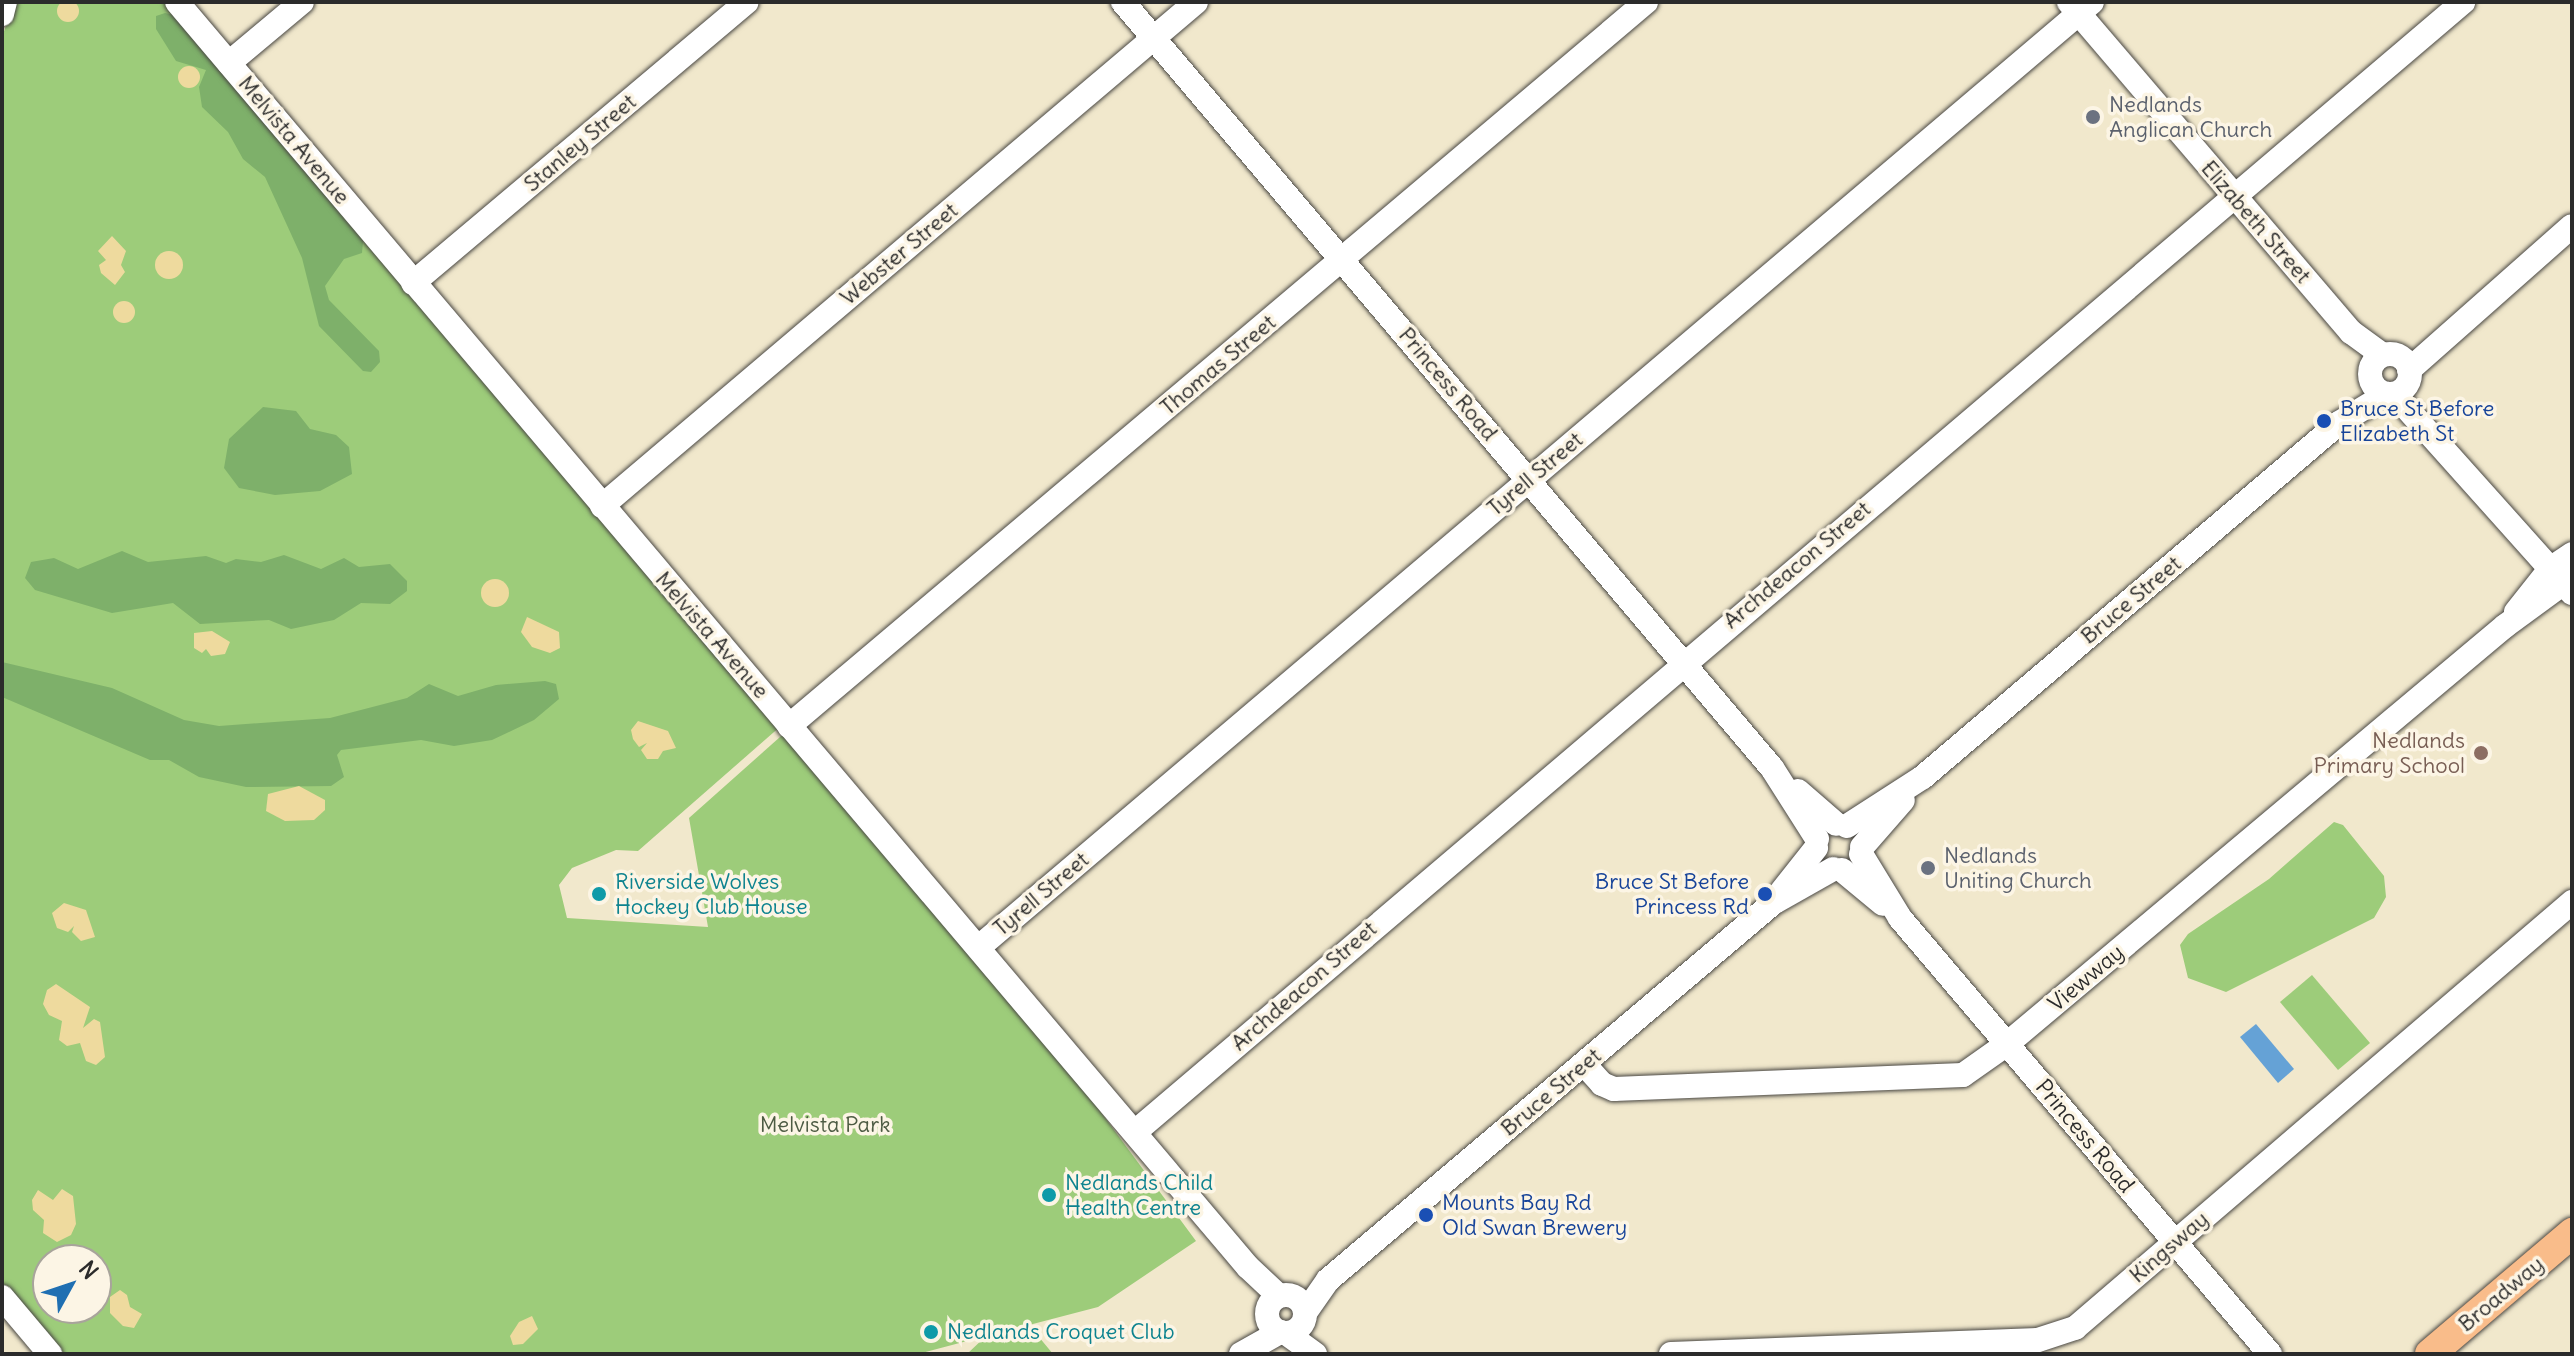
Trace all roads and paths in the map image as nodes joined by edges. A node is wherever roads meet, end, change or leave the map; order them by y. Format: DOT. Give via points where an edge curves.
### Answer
graph roads {
  1 [pos="5,2"];
  2 [pos="177,2"];
  3 [pos="302,2"];
  4 [pos="747,2"];
  5 [pos="1123,2"];
  6 [pos="1196,2"];
  7 [pos="1646,2"];
  8 [pos="2463,2"];
  9 [pos="2080,6"];
  10 [pos="2,14"];
  11 [pos="1154,38"];
  12 [pos="229,63"];
  13 [pos="2234,196"];
  14 [pos="2572,226"];
  15 [pos="1343,260"];
  16 [pos="413,283"];
  17 [pos="2390,375"];
  18 [pos="1528,479"];
  19 [pos="602,506"];
  20 [pos="2572,554"];
  21 [pos="2565,581"];
  22 [pos="1683,661"];
  23 [pos="789,726"];
  24 [pos="1923,777"];
  25 [pos="1829,834"];
  26 [pos="1849,860"];
  27 [pos="2572,902"];
  28 [pos="1773,903"];
  29 [pos="979,947"];
  30 [pos="2007,1044"];
  31 [pos="1584,1064"];
  32 [pos="1135,1132"];
  33 [pos="2572,1233"];
  34 [pos="2175,1242"];
  35 [pos="2572,1251"];
  36 [pos="2,1297"];
  37 [pos="1285,1315"];
  38 [pos="1242,1352"];
  39 [pos="50,1354"];
  40 [pos="1316,1354"];
  41 [pos="1671,1354"];
  42 [pos="2270,1354"];
  43 [pos="2430,1354"];
  44 [pos="2450,1354"];
  1 -- 10 [label="street"];
  2 -- 12 [label="street, Melvista Avenue"];
  3 -- 12 [label="street"];
  4 -- 16 [label="street, Stanley Street"];
  5 -- 11 [label="street, Princess Road"];
  6 -- 11 [label="street, Webster Street"];
  7 -- 15 [label="street, Thomas Street"];
  8 -- 13 [label="street, Archdeacon Street"];
  9 -- 13 [label="street, Elizabeth Street"];
  9 -- 18 [label="street, Tyrell Street"];
  11 -- 15 [label="street, Princess Road"];
  11 -- 19 [label="street, Webster Street"];
  12 -- 16 [label="street, Melvista Avenue"];
  13 -- 17 [label="street, Elizabeth Street"];
  13 -- 22 [label="street, Archdeacon Street"];
  14 -- 17 [label="street, Bruce Street"];
  15 -- 18 [label="street, Princess Road"];
  15 -- 23 [label="street, Thomas Street"];
  16 -- 19 [label="street, Melvista Avenue"];
  17 -- 21 [label="street, Elizabeth Street" via="2423,421"];
  17 -- 24 [label="street, Bruce Street"];
  18 -- 22 [label="street, Princess Road"];
  18 -- 29 [label="street, Tyrell Street"];
  19 -- 23 [label="street, Melvista Avenue"];
  20 -- 21 [label="street, Viewway"];
  21 -- 30 [label="street, Viewway"];
  22 -- 25 [label="street, Princess Road"];
  22 -- 32 [label="street, Archdeacon Street"];
  23 -- 29 [label="street, Melvista Avenue"];
  24 -- 25 [label="street, Bruce Street"];
  24 -- 26 [label="street, Bruce Street"];
  25 -- 26 [label="street"];
  25 -- 26 [label="street" via="1820,859"];
  25 -- 28 [label="street, Bruce Street"];
  26 -- 28 [label="street, Bruce Street"];
  26 -- 30 [label="street, Princess Road"];
  27 -- 34 [label="street, Kingsway"];
  28 -- 31 [label="street, Bruce Street"];
  29 -- 32 [label="street, Melvista Avenue"];
  30 -- 31 [label="street, Viewway" via="1963,1075 1614,1089"];
  30 -- 34 [label="street, Princess Road"];
  31 -- 37 [label="street, Bruce Street"];
  32 -- 37 [label="street, Melvista Avenue"];
  33 -- 43 [label="main road, Broadway"];
  34 -- 41 [label="street, Kingsway" via="2075,1328 2038,1340"];
  34 -- 42 [label="street, Princess Road"];
  35 -- 44 [label="main road, Broadway"];
  36 -- 39 [label="street"];
  37 -- 38 [label="street, Bruce Street"];
  37 -- 40 [label="street, Melvista Avenue"];
}
